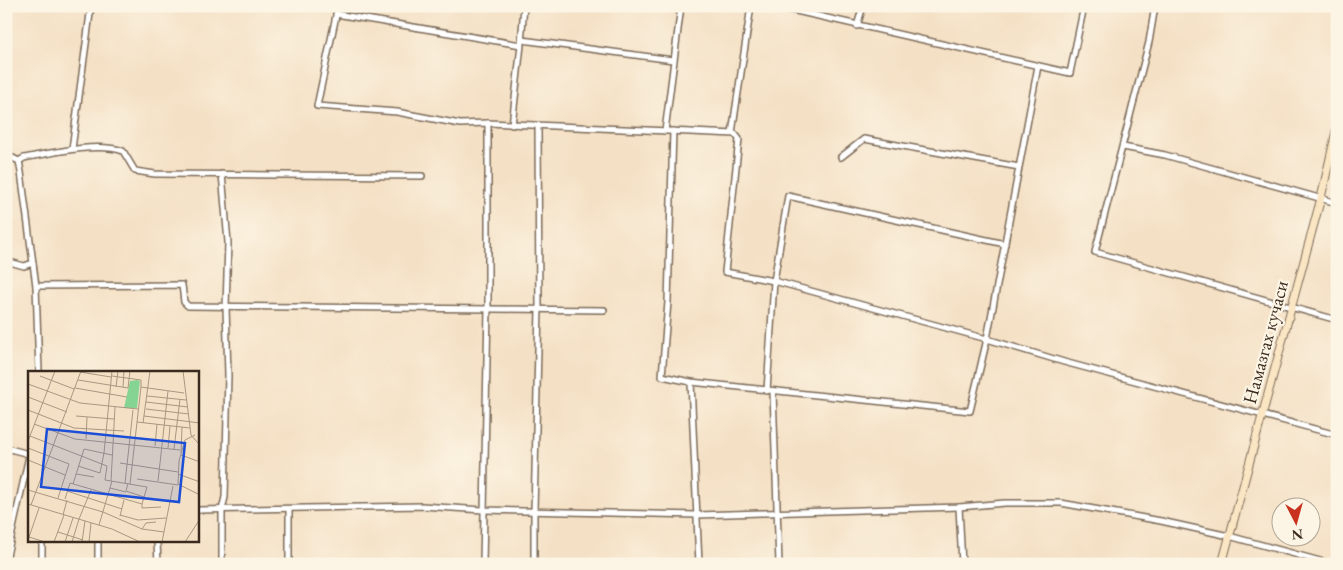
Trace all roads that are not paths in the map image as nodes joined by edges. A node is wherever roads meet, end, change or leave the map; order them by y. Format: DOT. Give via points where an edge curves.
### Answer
graph roads {
  1 [pos="91,6"];
  2 [pos="338,6"];
  3 [pos="524,6"];
  4 [pos="681,6"];
  5 [pos="751,6"];
  6 [pos="774,6"];
  7 [pos="863,6"];
  8 [pos="1084,6"];
  9 [pos="1155,6"];
  10 [pos="336,14"];
  11 [pos="857,26"];
  12 [pos="521,42"];
  13 [pos="673,60"];
  14 [pos="1038,66"];
  15 [pos="488,123"];
  16 [pos="512,125"];
  17 [pos="538,126"];
  18 [pos="1337,127"];
  19 [pos="665,131"];
  20 [pos="672,131"];
  21 [pos="732,133"];
  22 [pos="1123,147"];
  23 [pos="72,149"];
  24 [pos="6,155"];
  25 [pos="841,157"];
  26 [pos="19,161"];
  27 [pos="1020,167"];
  28 [pos="222,174"];
  29 [pos="422,176"];
  30 [pos="1321,198"];
  31 [pos="1337,203"];
  32 [pos="1005,244"];
  33 [pos="6,261"];
  34 [pos="33,263"];
  35 [pos="774,281"];
  36 [pos="36,286"];
  37 [pos="226,307"];
  38 [pos="1291,307"];
  39 [pos="488,308"];
  40 [pos="539,309"];
  41 [pos="604,310"];
  42 [pos="1337,320"];
  43 [pos="988,339"];
  44 [pos="39,371"];
  45 [pos="691,382"];
  46 [pos="767,391"];
  47 [pos="773,392"];
  48 [pos="1262,414"];
  49 [pos="1337,435"];
  50 [pos="6,448"];
  51 [pos="28,455"];
  52 [pos="27,473"];
  53 [pos="960,507"];
  54 [pos="289,509"];
  55 [pos="199,510"];
  56 [pos="222,510"];
  57 [pos="483,510"];
  58 [pos="534,511"];
  59 [pos="776,512"];
  60 [pos="697,515"];
  61 [pos="1229,536"];
  62 [pos="42,542"];
  63 [pos="98,542"];
  64 [pos="157,542"];
  65 [pos="6,560"];
  66 [pos="42,564"];
  67 [pos="98,564"];
  68 [pos="158,564"];
  69 [pos="222,564"];
  70 [pos="289,564"];
  71 [pos="483,564"];
  72 [pos="534,564"];
  73 [pos="699,564"];
  74 [pos="779,564"];
  75 [pos="962,564"];
  76 [pos="1222,564"];
  77 [pos="1332,564"];
  1 -- 23 [label="street"];
  2 -- 10 [label="street"];
  3 -- 12 [label="street"];
  4 -- 13 [label="street"];
  5 -- 21 [label="street"];
  6 -- 11 [label="street"];
  7 -- 11 [label="street"];
  8 -- 14 [label="street" via="1070,73"];
  9 -- 22 [label="street"];
  10 -- 12 [label="street"];
  10 -- 15 [label="street" via="316,106 397,112 460,124"];
  11 -- 14 [label="street"];
  12 -- 13 [label="street"];
  12 -- 16 [label="street"];
  13 -- 19 [label="street"];
  14 -- 27 [label="street"];
  15 -- 16 [label="street"];
  15 -- 39 [label="street"];
  16 -- 17 [label="street"];
  17 -- 19 [label="street"];
  17 -- 40 [label="street"];
  18 -- 30 [label="street, Намазгах кучаси"];
  19 -- 20 [label="street"];
  20 -- 21 [label="street"];
  20 -- 45 [label="street" via="668,302 661,372 666,378"];
  21 -- 35 [label="street" via="738,139 724,269 725,272"];
  22 -- 30 [label="street" via="1165,155"];
  22 -- 38 [label="street" via="1095,252"];
  23 -- 26 [label="street"];
  23 -- 28 [label="street" via="115,148 123,151 135,171"];
  24 -- 26 [label="street"];
  25 -- 27 [label="street" via="864,139"];
  26 -- 34 [label="street"];
  27 -- 32 [label="street"];
  28 -- 29 [label="street"];
  28 -- 37 [label="street" via="228,242"];
  30 -- 31 [label="street"];
  30 -- 38 [label="street, Намазгах кучаси"];
  32 -- 35 [label="street" via="788,196"];
  32 -- 43 [label="street"];
  33 -- 34 [label="street" via="24,266"];
  34 -- 36 [label="street"];
  35 -- 43 [label="street"];
  35 -- 46 [label="street"];
  36 -- 37 [label="street" via="182,285 184,302 188,306"];
  36 -- 44 [label="street"];
  37 -- 39 [label="street"];
  37 -- 56 [label="street" via="228,375"];
  38 -- 42 [label="street"];
  38 -- 48 [label="street, Намазгах кучаси"];
  39 -- 40 [label="street"];
  39 -- 57 [label="street"];
  40 -- 41 [label="street"];
  40 -- 58 [label="street"];
  43 -- 47 [label="street" via="970,411"];
  43 -- 48 [label="street"];
  45 -- 46 [label="street"];
  45 -- 60 [label="street"];
  46 -- 47 [label="street"];
  47 -- 59 [label="street"];
  48 -- 49 [label="street"];
  48 -- 61 [label="street, Намазгах кучаси"];
  50 -- 51 [label="street"];
  52 -- 65 [label="street"];
  53 -- 59 [label="street"];
  53 -- 61 [label="street" via="1061,503"];
  53 -- 75 [label="street"];
  54 -- 56 [label="street"];
  54 -- 57 [label="street" via="422,506"];
  54 -- 70 [label="street"];
  55 -- 56 [label="street"];
  56 -- 69 [label="street"];
  57 -- 58 [label="street"];
  57 -- 71 [label="street"];
  58 -- 60 [label="street"];
  58 -- 72 [label="street"];
  59 -- 60 [label="street"];
  59 -- 74 [label="street"];
  60 -- 73 [label="street"];
  61 -- 76 [label="street, Намазгах кучаси"];
  61 -- 77 [label="street"];
  62 -- 66 [label="street"];
  63 -- 67 [label="street"];
  64 -- 68 [label="street"];
}
